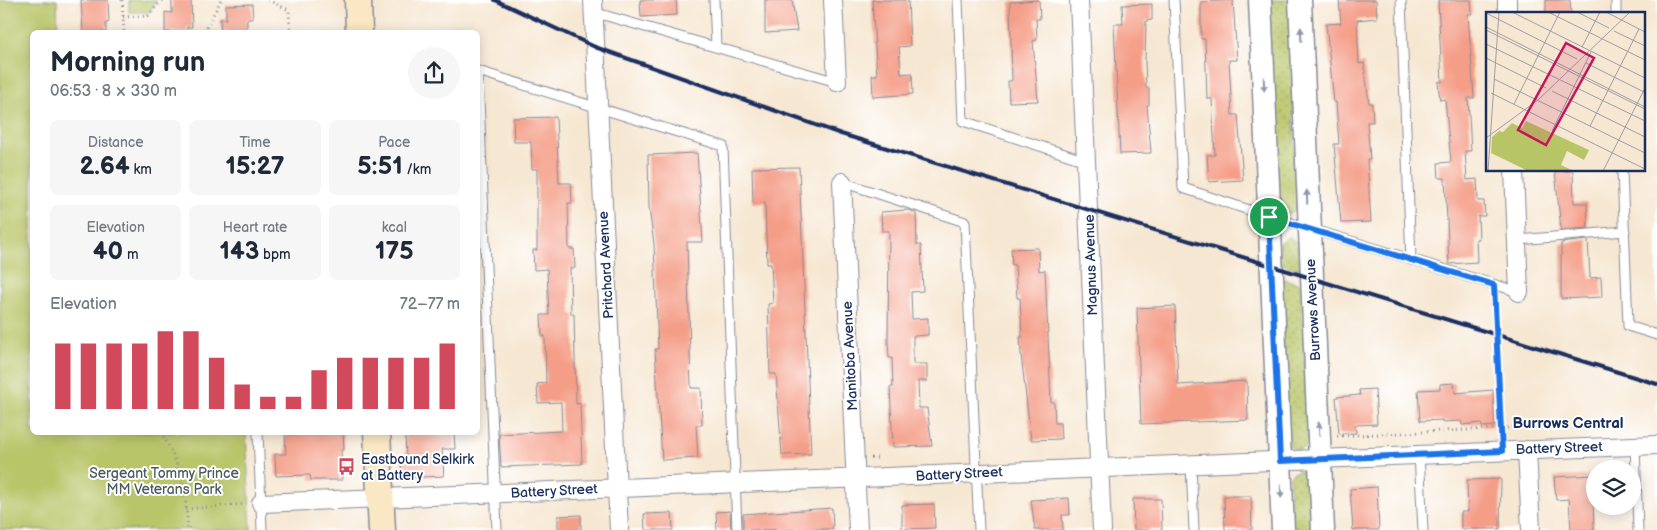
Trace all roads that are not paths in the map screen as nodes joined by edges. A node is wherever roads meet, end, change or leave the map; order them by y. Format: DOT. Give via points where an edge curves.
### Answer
graph roads {
  1 [pos="358,0"];
  2 [pos="714,0"];
  3 [pos="833,0"];
  4 [pos="958,0"];
  5 [pos="1079,0"];
  6 [pos="1174,0"];
  7 [pos="1260,0"];
  8 [pos="1300,0"];
  9 [pos="1400,0"];
  10 [pos="593,6"];
  11 [pos="359,30"];
  12 [pos="716,47"];
  13 [pos="480,72"];
  14 [pos="837,82"];
  15 [pos="598,108"];
  16 [pos="480,124"];
  17 [pos="1086,161"];
  18 [pos="1514,171"];
  19 [pos="1622,171"];
  20 [pos="842,182"];
  21 [pos="1269,217"];
  22 [pos="1308,229"];
  23 [pos="1625,231"];
  24 [pos="1517,240"];
  25 [pos="1411,260"];
  26 [pos="1519,292"];
  27 [pos="1657,335"];
  28 [pos="258,435"];
  29 [pos="377,435"];
  30 [pos="1657,445"];
  31 [pos="1635,446"];
  32 [pos="1527,450"];
  33 [pos="1419,454"];
  34 [pos="1320,459"];
  35 [pos="1280,461"];
  36 [pos="1191,465"];
  37 [pos="1100,468"];
  38 [pos="977,473"];
  39 [pos="856,479"];
  40 [pos="735,484"];
  41 [pos="618,488"];
  42 [pos="495,494"];
  43 [pos="380,499"];
  44 [pos="261,503"];
  45 [pos="262,530"];
  46 [pos="382,530"];
  47 [pos="496,530"];
  48 [pos="619,530"];
  49 [pos="737,530"];
  50 [pos="858,530"];
  51 [pos="979,530"];
  52 [pos="1102,530"];
  53 [pos="1194,530"];
  54 [pos="1283,530"];
  55 [pos="1323,530"];
  56 [pos="1423,530"];
  57 [pos="1531,530"];
  58 [pos="1638,530"];
  1 -- 11 [label="main road"];
  2 -- 12 [label="lane"];
  3 -- 14 [label="street"];
  4 -- 17 [label="lane" via="964,121"];
  5 -- 17 [label="street, Magnus Avenue"];
  6 -- 21 [label="lane" via="1183,188"];
  7 -- 21 [label="street, one-way"];
  22 -- 8 [label="street, Burrows Avenue, one-way"];
  9 -- 25 [label="lane"];
  10 -- 12 [label="lane"];
  10 -- 15 [label="street, Pritchard Avenue"];
  12 -- 14 [label="lane"];
  13 -- 15 [label="lane"];
  15 -- 40 [label="lane" via="723,146"];
  15 -- 41 [label="street, Pritchard Avenue"];
  16 -- 42 [label="lane"];
  17 -- 37 [label="street, Magnus Avenue"];
  18 -- 24 [label="street"];
  19 -- 23 [label="lane"];
  20 -- 38 [label="lane" via="965,222"];
  20 -- 39 [label="street, Manitoba Avenue"];
  21 -- 22 [label="lane"];
  21 -- 35 [label="street"];
  22 -- 25 [label="lane"];
  34 -- 22 [label="street, Burrows Avenue, one-way"];
  23 -- 24 [label="lane"];
  23 -- 27 [label="lane" via="1628,326"];
  24 -- 26 [label="street"];
  25 -- 26 [label="lane"];
  28 -- 44 [label="lane"];
  29 -- 43 [label="main road"];
  30 -- 31 [label="street, Battery Street"];
  31 -- 32 [label="street, Battery Street"];
  31 -- 58 [label="lane"];
  32 -- 33 [label="street, Battery Street"];
  32 -- 57 [label="street"];
  33 -- 34 [label="street, Battery Street"];
  33 -- 56 [label="lane"];
  34 -- 35 [label="street, Battery Street"];
  34 -- 55 [label="street, Burrows Avenue"];
  35 -- 36 [label="street, Battery Street"];
  35 -- 54 [label="street, one-way"];
  36 -- 37 [label="street, Battery Street"];
  36 -- 53 [label="lane"];
  37 -- 38 [label="street, Battery Street"];
  37 -- 52 [label="street, Magnus Avenue"];
  38 -- 39 [label="street, Battery Street"];
  38 -- 51 [label="lane"];
  39 -- 40 [label="street, Battery Street"];
  39 -- 50 [label="street, Manitoba Avenue"];
  40 -- 41 [label="street, Battery Street"];
  40 -- 49 [label="lane"];
  41 -- 42 [label="street, Battery Street"];
  41 -- 48 [label="street, Pritchard Avenue"];
  42 -- 43 [label="street, Battery Street"];
  42 -- 47 [label="lane"];
  43 -- 44 [label="street, Battery Street"];
  43 -- 46 [label="main road"];
  44 -- 45 [label="lane"];
}
